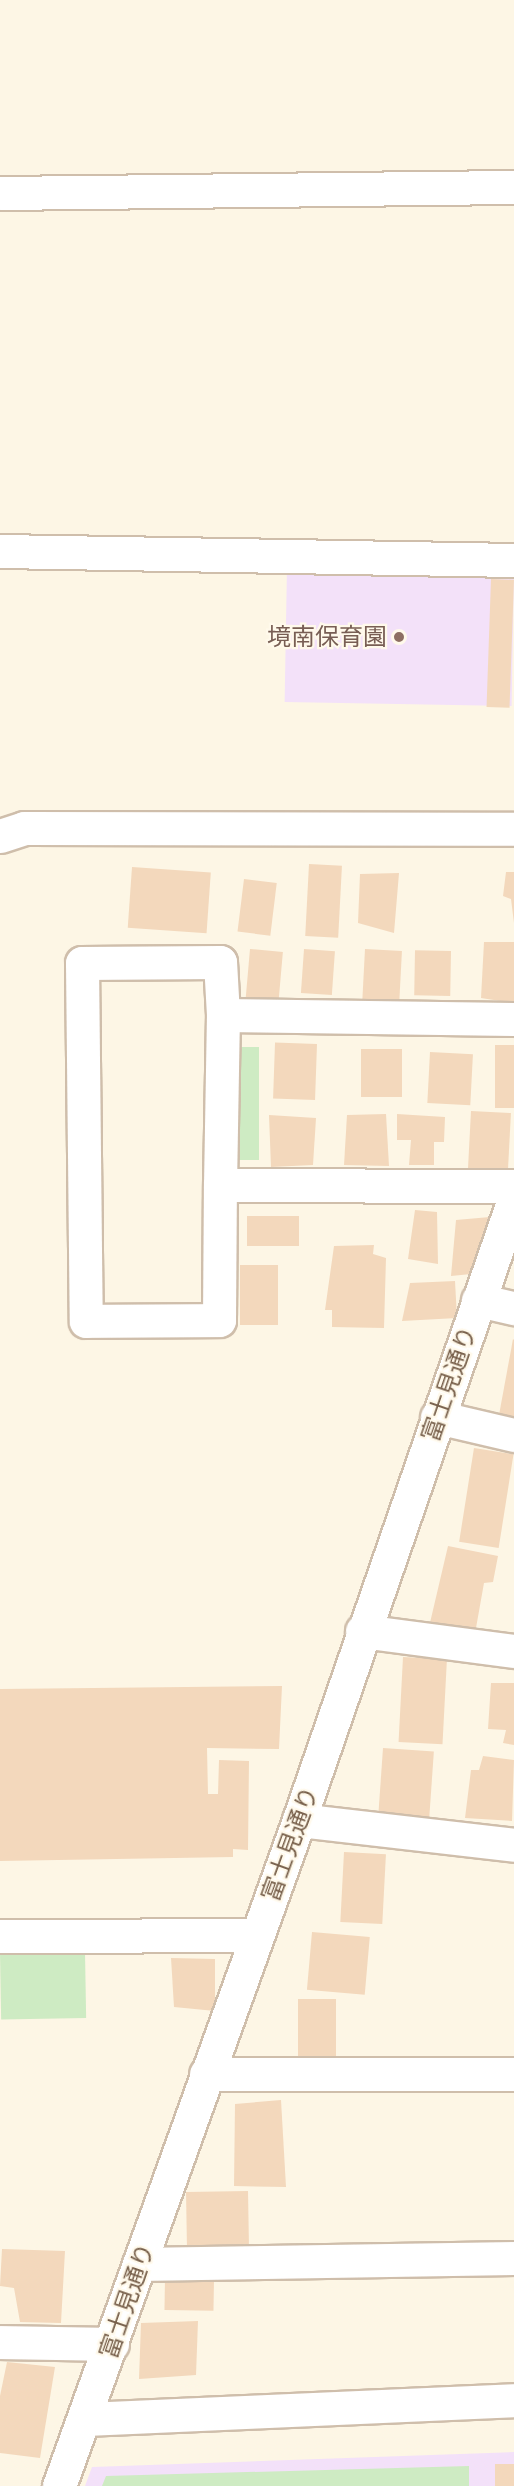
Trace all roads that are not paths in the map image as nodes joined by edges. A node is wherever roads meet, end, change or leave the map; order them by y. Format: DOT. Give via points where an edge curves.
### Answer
graph roads {
  1 [pos="514,187"];
  2 [pos="0,194"];
  3 [pos="0,551"];
  4 [pos="514,560"];
  5 [pos="514,829"];
  6 [pos="0,836"];
  7 [pos="224,1015"];
  8 [pos="514,1019"];
  9 [pos="220,1185"];
  10 [pos="514,1186"];
  11 [pos="514,1199"];
  12 [pos="478,1300"];
  13 [pos="514,1308"];
  14 [pos="437,1417"];
  15 [pos="514,1435"];
  16 [pos="362,1631"];
  17 [pos="514,1651"];
  18 [pos="299,1820"];
  19 [pos="514,1845"];
  20 [pos="256,1935"];
  21 [pos="0,1936"];
  22 [pos="206,2074"];
  23 [pos="514,2074"];
  24 [pos="514,2258"];
  25 [pos="139,2264"];
  26 [pos="0,2342"];
  27 [pos="112,2344"];
  28 [pos="514,2400"];
  29 [pos="85,2419"];
  30 [pos="59,2486"];
  1 -- 2 [label="street"];
  3 -- 4 [label="street"];
  5 -- 6 [label="street" via="24,828"];
  7 -- 8 [label="street"];
  7 -- 9 [label="street"];
  7 -- 9 [label="street" via="220,962 82,963 86,1321 219,1320"];
  9 -- 10 [label="street"];
  11 -- 12 [label="street, 富士見通り"];
  12 -- 13 [label="street"];
  12 -- 14 [label="street, 富士見通り"];
  14 -- 15 [label="street"];
  14 -- 16 [label="street, 富士見通り"];
  16 -- 17 [label="street"];
  16 -- 18 [label="street, 富士見通り"];
  18 -- 19 [label="street"];
  18 -- 20 [label="street, 富士見通り"];
  20 -- 21 [label="street"];
  20 -- 22 [label="street, 富士見通り"];
  22 -- 23 [label="street"];
  22 -- 25 [label="street, 富士見通り"];
  24 -- 25 [label="street"];
  25 -- 27 [label="street, 富士見通り"];
  26 -- 27 [label="street"];
  27 -- 29 [label="street, 富士見通り"];
  28 -- 29 [label="street"];
  29 -- 30 [label="street, 富士見通り"];
}
